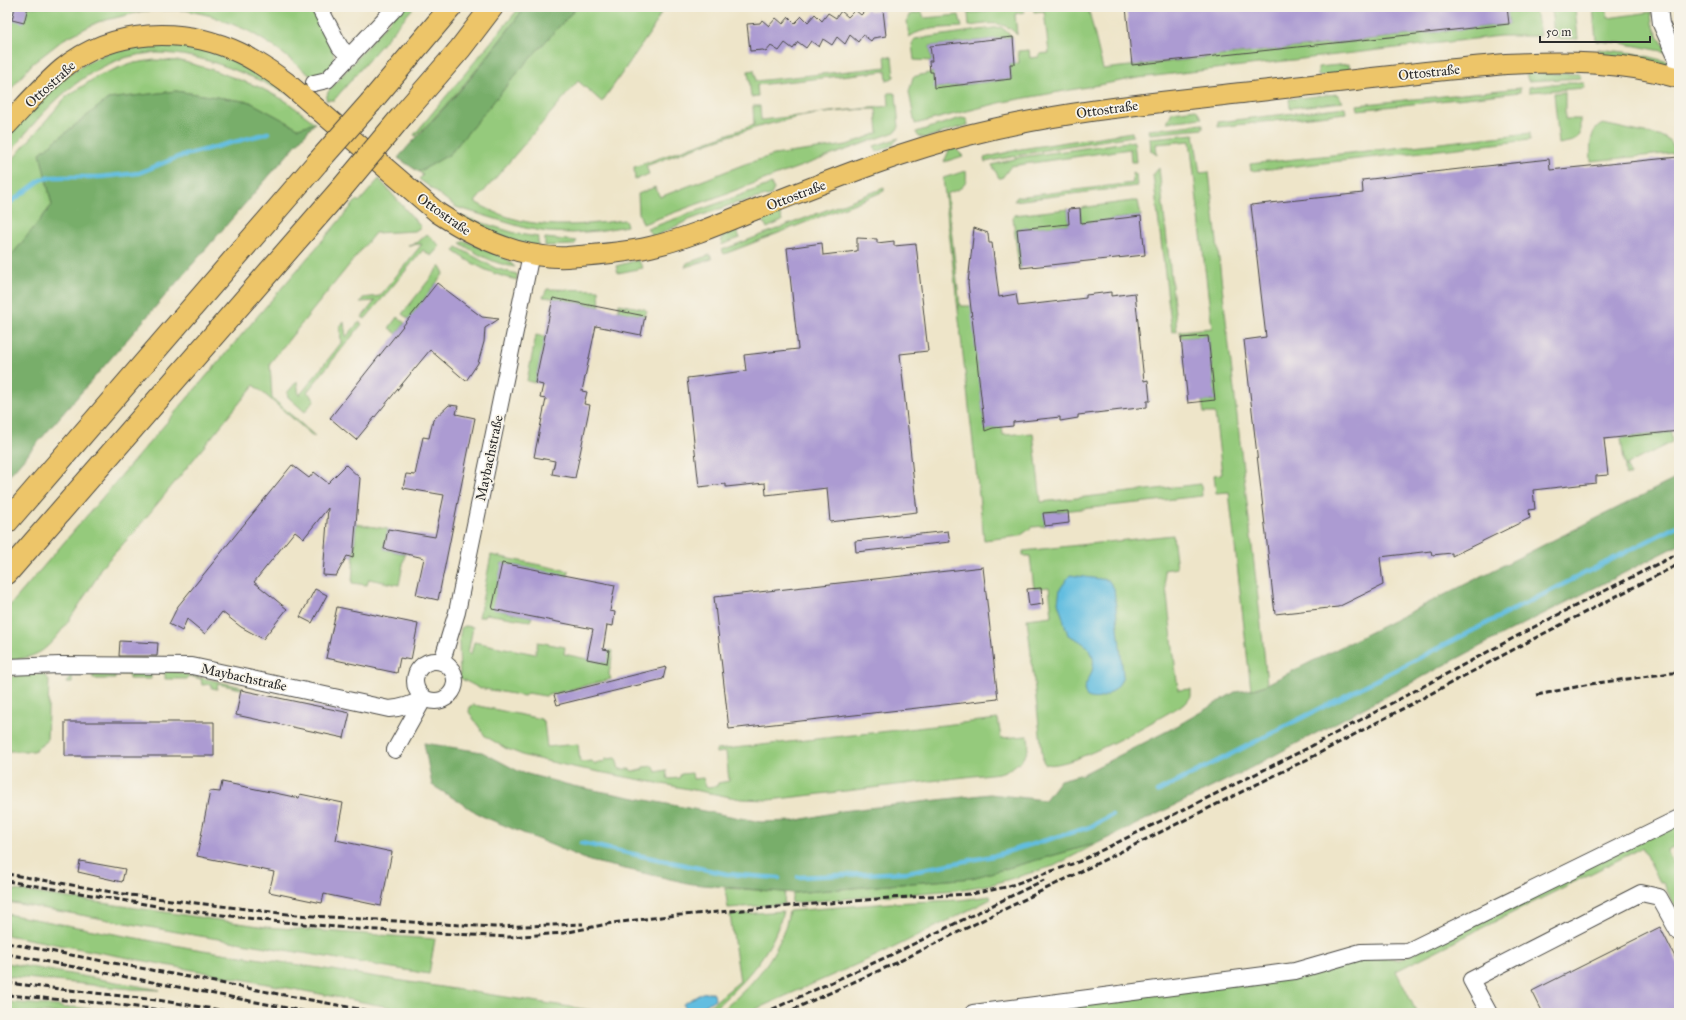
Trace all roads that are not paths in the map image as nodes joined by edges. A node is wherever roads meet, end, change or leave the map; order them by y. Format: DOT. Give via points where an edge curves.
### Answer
graph roads {
  1 [pos="319,7"];
  2 [pos="396,7"];
  3 [pos="451,7"];
  4 [pos="492,7"];
  5 [pos="1659,7"];
  6 [pos="350,57"];
  7 [pos="1676,78"];
  8 [pos="314,83"];
  9 [pos="7,125"];
  10 [pos="531,254"];
  11 [pos="7,522"];
  12 [pos="7,573"];
  13 [pos="442,661"];
  14 [pos="7,668"];
  15 [pos="424,698"];
  16 [pos="395,750"];
  17 [pos="1679,818"];
  18 [pos="1679,933"];
  19 [pos="973,1013"];
  20 [pos="1489,1013"];
  1 -- 6 [label="street" via="340,47"];
  2 -- 6 [label="street"];
  3 -- 11 [label="highway, bridge"];
  4 -- 12 [label="highway, bridge" via="460,49 342,188"];
  5 -- 7 [label="street" via="1661,24 1677,58"];
  6 -- 8 [label="street" via="327,80"];
  7 -- 10 [label="main road, Ottostraße" via="1604,64 1506,64 1096,110 968,135 914,151 704,230 650,247 564,257"];
  9 -- 10 [label="main road, Ottostraße" via="63,68 92,51 119,40 152,34 198,38 240,52 267,68 438,213 462,229 493,244"];
  10 -- 13 [label="street, Maybachstraße" via="457,612"];
  13 -- 15 [label="street" via="428,662 415,677 416,686"];
  13 -- 15 [label="street, Maybachstraße" via="455,675 454,690 439,701"];
  14 -- 15 [label="street, Maybachstraße" via="60,665 192,666 389,709 411,705"];
  15 -- 16 [label="street"];
  17 -- 19 [label="street" via="1408,951 1361,952 1295,971"];
  18 -- 20 [label="street" via="1659,897 1641,893 1472,980"];
}
